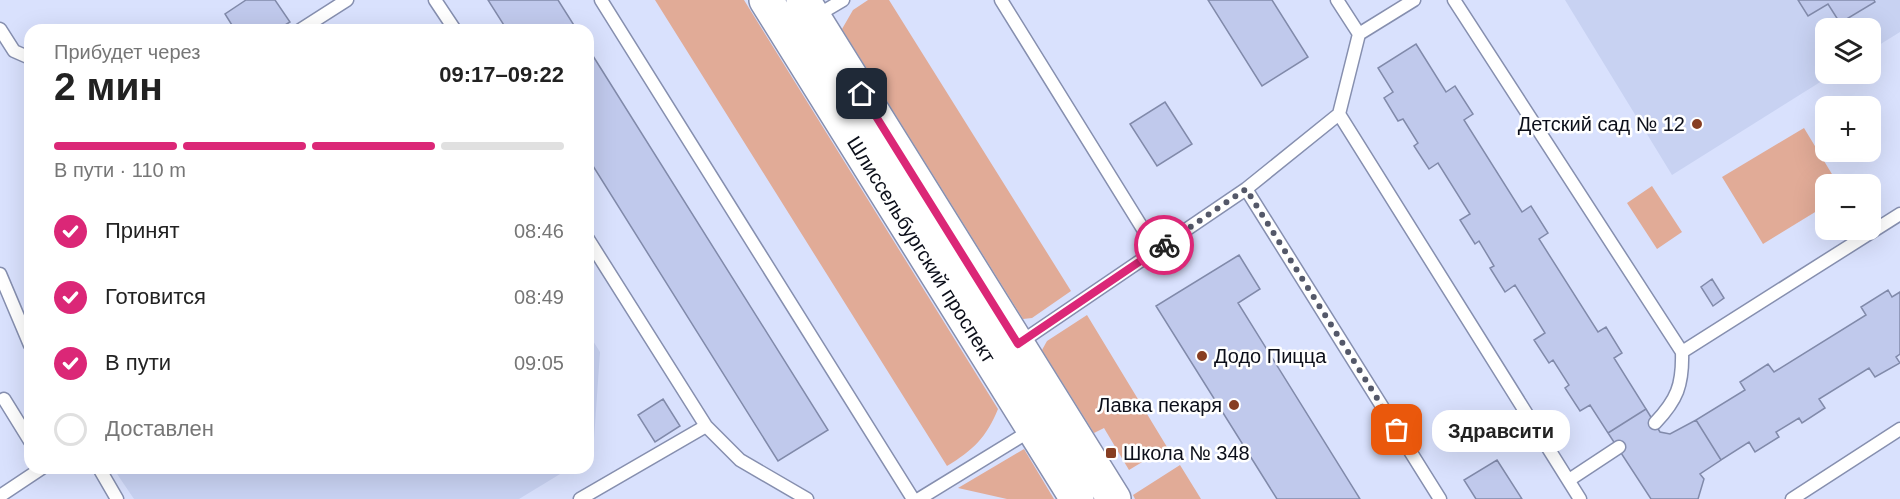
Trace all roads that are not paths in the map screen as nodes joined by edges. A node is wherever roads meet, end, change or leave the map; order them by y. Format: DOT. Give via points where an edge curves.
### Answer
graph roads {
  1 [pos="347,0"];
  2 [pos="435,0"];
  3 [pos="601,0"];
  4 [pos="765,0"];
  5 [pos="843,0"];
  6 [pos="1001,0"];
  7 [pos="1337,0"];
  8 [pos="1414,0"];
  9 [pos="1454,0"];
  10 [pos="801,21"];
  11 [pos="309,24"];
  12 [pos="451,24"];
  13 [pos="0,29"];
  14 [pos="1359,34"];
  15 [pos="24,55"];
  16 [pos="1339,114"];
  17 [pos="1246,189"];
  18 [pos="1900,214"];
  19 [pos="594,249"];
  20 [pos="1156,250"];
  21 [pos="0,274"];
  22 [pos="24,331"];
  23 [pos="1682,352"];
  24 [pos="1004,353"];
  25 [pos="4,399"];
  26 [pos="1047,421"];
  27 [pos="1655,423"];
  28 [pos="706,426"];
  29 [pos="1900,429"];
  30 [pos="24,431"];
  31 [pos="1619,447"];
  32 [pos="33,474"];
  33 [pos="102,474"];
  34 [pos="1569,480"];
  35 [pos="0,496"];
  36 [pos="117,499"];
  37 [pos="580,499"];
  38 [pos="807,499"];
  39 [pos="914,499"];
  40 [pos="919,499"];
  41 [pos="1077,499"];
  42 [pos="1114,499"];
  43 [pos="1440,499"];
  44 [pos="1580,499"];
  45 [pos="1792,499"];
  1 -- 11 [label="lane"];
  2 -- 12 [label="lane"];
  3 -- 39 [label="lane"];
  4 -- 10 [label="main road, Шлиссельбургский проспект"];
  5 -- 10 [label="lane"];
  6 -- 20 [label="lane"];
  7 -- 14 [label="lane"];
  8 -- 14 [label="lane"];
  9 -- 23 [label="lane"];
  10 -- 24 [label="main road, Шлиссельбургский проспект"];
  13 -- 15 [label="lane" via="14,51"];
  14 -- 16 [label="lane"];
  16 -- 17 [label="lane"];
  16 -- 34 [label="lane"];
  17 -- 20 [label="lane"];
  17 -- 43 [label="lane"];
  18 -- 23 [label="lane"];
  19 -- 28 [label="lane"];
  20 -- 24 [label="lane"];
  21 -- 22 [label="lane"];
  23 -- 27 [label="lane" via="1683,380 1668,409"];
  24 -- 26 [label="main road, Шлиссельбургский проспект"];
  25 -- 30 [label="lane"];
  26 -- 40 [label="lane"];
  26 -- 41 [label="main road, Шлиссельбургский проспект"];
  26 -- 42 [label="main road, Шлиссельбургский проспект"];
  28 -- 37 [label="lane"];
  28 -- 38 [label="lane" via="740,460"];
  29 -- 45 [label="lane"];
  31 -- 34 [label="lane"];
  32 -- 35 [label="lane"];
  33 -- 36 [label="lane"];
  34 -- 44 [label="lane"];
}
